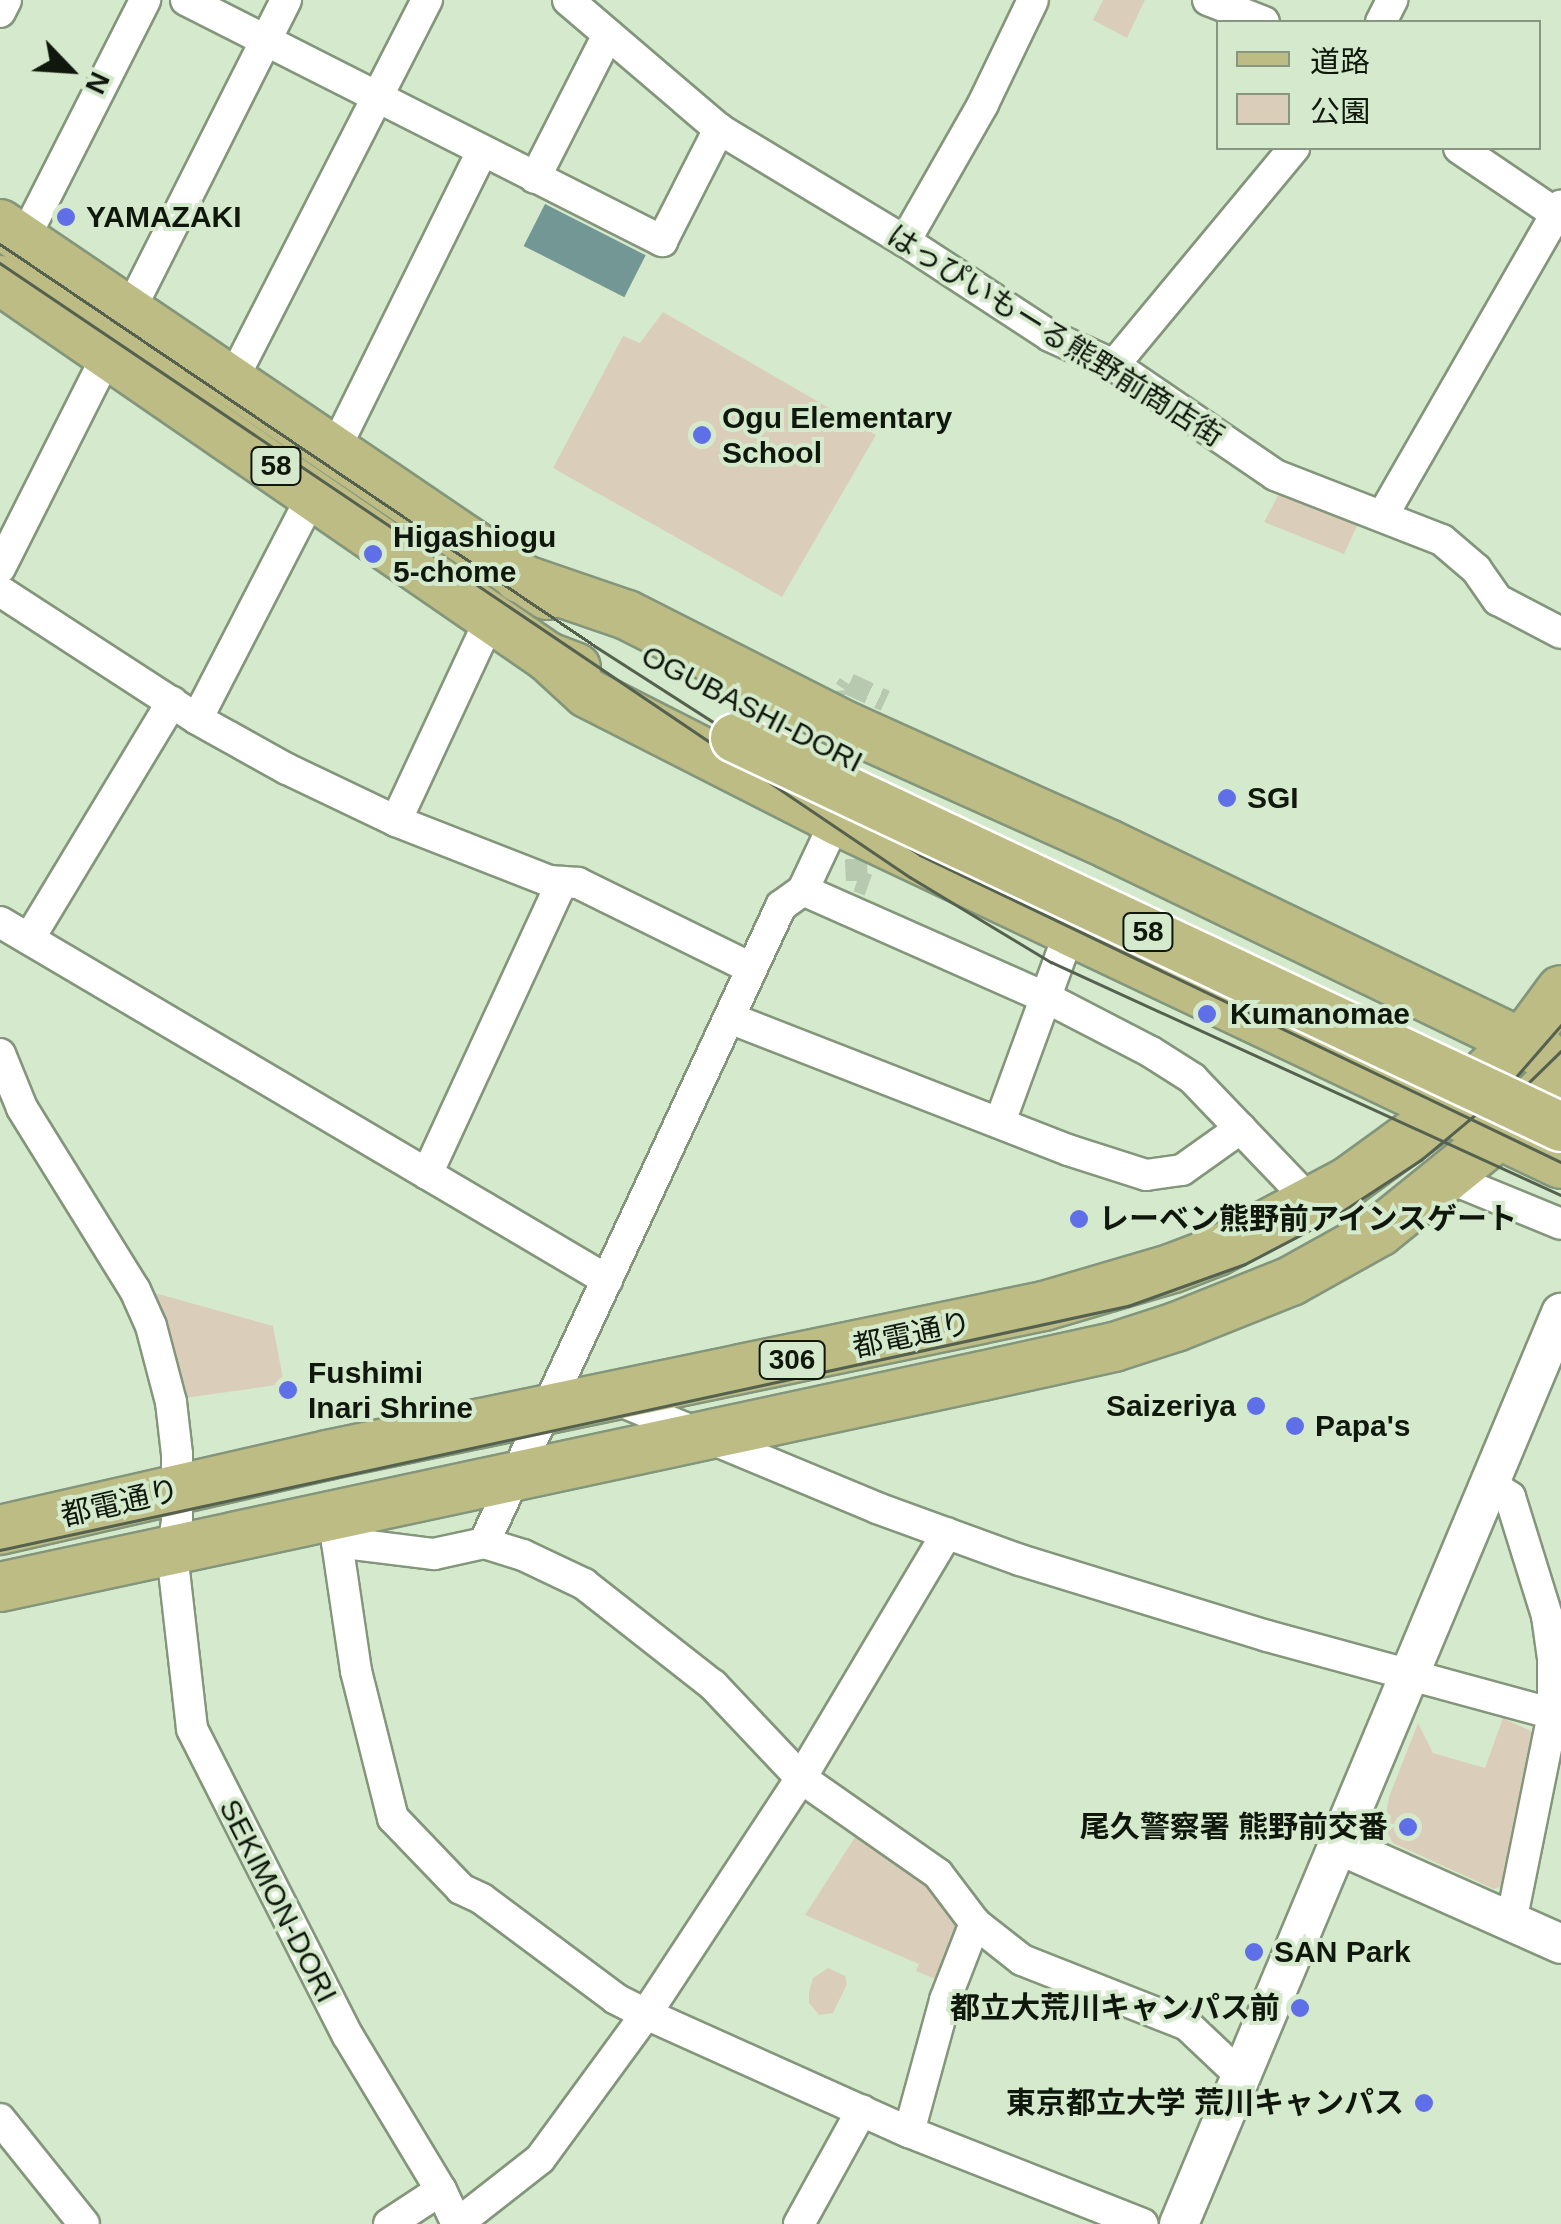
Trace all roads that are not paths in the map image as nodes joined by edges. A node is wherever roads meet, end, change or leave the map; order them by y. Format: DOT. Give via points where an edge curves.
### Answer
graph roads {
  1 [pos="6,0"];
  2 [pos="145,0"];
  3 [pos="186,0"];
  4 [pos="286,0"];
  5 [pos="427,0"];
  6 [pos="568,0"];
  7 [pos="1034,0"];
  8 [pos="1208,0"];
  9 [pos="0,12"];
  10 [pos="1259,20"];
  11 [pos="608,36"];
  12 [pos="266,40"];
  13 [pos="377,98"];
  14 [pos="719,129"];
  15 [pos="1292,150"];
  16 [pos="1462,150"];
  17 [pos="482,152"];
  18 [pos="535,178"];
  19 [pos="1559,212"];
  20 [pos="12,231"];
  21 [pos="905,241"];
  22 [pos="1,283"];
  23 [pos="129,310"];
  24 [pos="107,353"];
  25 [pos="1114,365"];
  26 [pos="233,379"];
  27 [pos="324,472"];
  28 [pos="1384,514"];
  29 [pos="0,568"];
  30 [pos="519,578"];
  31 [pos="0,591"];
  32 [pos="491,617"];
  33 [pos="1561,634"];
  34 [pos="548,656"];
  35 [pos="185,710"];
  36 [pos="739,724"];
  37 [pos="836,820"];
  38 [pos="396,822"];
  39 [pos="562,882"];
  40 [pos="803,890"];
  41 [pos="0,922"];
  42 [pos="1070,928"];
  43 [pos="29,938"];
  44 [pos="752,968"];
  45 [pos="1561,990"];
  46 [pos="1045,996"];
  47 [pos="732,1019"];
  48 [pos="1540,1052"];
  49 [pos="0,1054"];
  50 [pos="1561,1072"];
  51 [pos="1561,1096"];
  52 [pos="1448,1110"];
  53 [pos="1000,1122"];
  54 [pos="1561,1127"];
  55 [pos="1241,1128"];
  56 [pos="1500,1134"];
  57 [pos="1561,1164"];
  58 [pos="427,1174"];
  59 [pos="1450,1178"];
  60 [pos="1312,1203"];
  61 [pos="1561,1224"];
  62 [pos="607,1280"];
  63 [pos="1561,1313"];
  64 [pos="610,1397"];
  65 [pos="546,1410"];
  66 [pos="704,1434"];
  67 [pos="516,1474"];
  68 [pos="1490,1484"];
  69 [pos="177,1490"];
  70 [pos="335,1528"];
  71 [pos="0,1530"];
  72 [pos="947,1533"];
  73 [pos="484,1543"];
  74 [pos="172,1553"];
  75 [pos="0,1587"];
  76 [pos="1410,1677"];
  77 [pos="1557,1715"];
  78 [pos="801,1778"];
  79 [pos="1339,1845"];
  80 [pos="975,1922"];
  81 [pos="1511,1922"];
  82 [pos="1561,1944"];
  83 [pos="646,2014"];
  84 [pos="1240,2076"];
  85 [pos="862,2110"];
  86 [pos="0,2120"];
  87 [pos="910,2132"];
  88 [pos="12,2158"];
  89 [pos="441,2190"];
  90 [pos="84,2224"];
  91 [pos="389,2224"];
  92 [pos="457,2224"];
  93 [pos="799,2224"];
  94 [pos="1143,2224"];
  95 [pos="1178,2224"];
  1 -- 9 [label="street"];
  2 -- 20 [label="street"];
  3 -- 12 [label="street"];
  4 -- 12 [label="street"];
  5 -- 13 [label="street"];
  6 -- 11 [label="street, はっぴいもーる熊野前商店街"];
  7 -- 21 [label="street"];
  8 -- 10 [label="street"];
  11 -- 14 [label="street, はっぴいもーる熊野前商店街"];
  11 -- 18 [label="street"];
  12 -- 13 [label="street"];
  12 -- 23 [label="street"];
  13 -- 17 [label="street"];
  13 -- 26 [label="street"];
  14 -- 18 [label="street" via="662,241"];
  14 -- 21 [label="street, はっぴいもーる熊野前商店街"];
  15 -- 25 [label="street"];
  16 -- 19 [label="street"];
  17 -- 18 [label="street"];
  17 -- 27 [label="street"];
  19 -- 28 [label="street"];
  20 -- 23 [label="main road, OGUBASHI-DORI / 58"];
  21 -- 25 [label="street, はっぴいもーる熊野前商店街" via="1050,336"];
  22 -- 24 [label="main road, OGUBASHI-DORI / 58"];
  23 -- 24 [label="street"];
  23 -- 26 [label="main road, OGUBASHI-DORI / 58"];
  24 -- 27 [label="main road, OGUBASHI-DORI / 58"];
  24 -- 29 [label="street"];
  25 -- 28 [label="street, はっぴいもーる熊野前商店街" via="1275,476"];
  26 -- 27 [label="main road, OGUBASHI-DORI / 58"];
  27 -- 30 [label="main road, OGUBASHI-DORI / 58"];
  27 -- 32 [label="main road, OGUBASHI-DORI / 58"];
  27 -- 35 [label="street"];
  28 -- 33 [label="street, はっぴいもーる熊野前商店街" via="1442,540 1476,569 1498,600"];
  30 -- 36 [label="main road, OGUBASHI-DORI / 58"];
  30 -- 48 [label="main road" via="628,615 848,727"];
  31 -- 35 [label="street"];
  32 -- 34 [label="main road, OGUBASHI-DORI / 58"];
  32 -- 38 [label="street"];
  34 -- 36 [label="main road, OGUBASHI-DORI / 58"];
  34 -- 37 [label="main road" via="586,693"];
  35 -- 38 [label="street"];
  35 -- 43 [label="street"];
  36 -- 51 [label="main road, OGUBASHI-DORI / 58"];
  36 -- 54 [label="main road, OGUBASHI-DORI / 58, bridge"];
  37 -- 40 [label="street"];
  37 -- 42 [label="main road"];
  38 -- 39 [label="street"];
  39 -- 44 [label="street"];
  39 -- 58 [label="street"];
  40 -- 44 [label="street" via="782,906"];
  40 -- 46 [label="street"];
  41 -- 43 [label="street"];
  42 -- 46 [label="street"];
  42 -- 52 [label="main road"];
  43 -- 58 [label="street"];
  44 -- 47 [label="street"];
  45 -- 48 [label="main road, 都電通り / 306"];
  46 -- 53 [label="street"];
  46 -- 55 [label="street" via="1192,1078"];
  47 -- 53 [label="street"];
  47 -- 62 [label="street"];
  48 -- 52 [label="main road, 都電通り / 306"];
  49 -- 69 [label="street, SEKIMON-DORI" via="22,1108 136,1290 171,1402"];
  50 -- 56 [label="main road, 都電通り / 306"];
  52 -- 56 [label="main road"];
  52 -- 60 [label="main road, 都電通り / 306"];
  53 -- 55 [label="street" via="1146,1175 1182,1170"];
  55 -- 60 [label="street"];
  56 -- 57 [label="main road"];
  56 -- 59 [label="main road, 都電通り / 306"];
  58 -- 62 [label="street"];
  59 -- 61 [label="street"];
  59 -- 66 [label="main road, 都電通り / 306" via="1335,1257 1176,1327"];
  60 -- 64 [label="main road, 都電通り / 306" via="1217,1252 1133,1282"];
  62 -- 65 [label="street"];
  63 -- 68 [label="street"];
  64 -- 65 [label="main road, 都電通り / 306"];
  64 -- 66 [label="street"];
  65 -- 67 [label="street"];
  65 -- 69 [label="main road, 都電通り / 306"];
  66 -- 67 [label="main road, 都電通り / 306"];
  66 -- 72 [label="street"];
  67 -- 70 [label="main road, 都電通り / 306"];
  67 -- 73 [label="street"];
  68 -- 76 [label="street"];
  68 -- 77 [label="street" via="1510,1497 1547,1616"];
  69 -- 71 [label="main road, 都電通り / 306"];
  69 -- 74 [label="street, SEKIMON-DORI"];
  70 -- 73 [label="street" via="434,1554"];
  70 -- 74 [label="main road, 都電通り / 306"];
  70 -- 83 [label="street" via="356,1670 392,1818 461,1889"];
  72 -- 76 [label="street"];
  72 -- 78 [label="street"];
  73 -- 78 [label="street" via="584,1584 712,1685"];
  74 -- 75 [label="main road, 都電通り / 306"];
  74 -- 89 [label="street, SEKIMON-DORI" via="192,1729 348,2036"];
  76 -- 77 [label="street"];
  76 -- 79 [label="street"];
  77 -- 81 [label="street"];
  78 -- 80 [label="street" via="938,1874"];
  78 -- 83 [label="street"];
  79 -- 81 [label="street"];
  79 -- 84 [label="street"];
  80 -- 84 [label="street" via="1022,1960 1187,2025"];
  80 -- 87 [label="street" via="945,2000"];
  81 -- 82 [label="street"];
  83 -- 85 [label="street"];
  83 -- 92 [label="street" via="540,2159"];
  84 -- 95 [label="street"];
  85 -- 87 [label="street"];
  85 -- 93 [label="street"];
  86 -- 88 [label="street"];
  87 -- 94 [label="street"];
  88 -- 90 [label="street"];
  89 -- 91 [label="street"];
  89 -- 92 [label="street, SEKIMON-DORI"];
}
